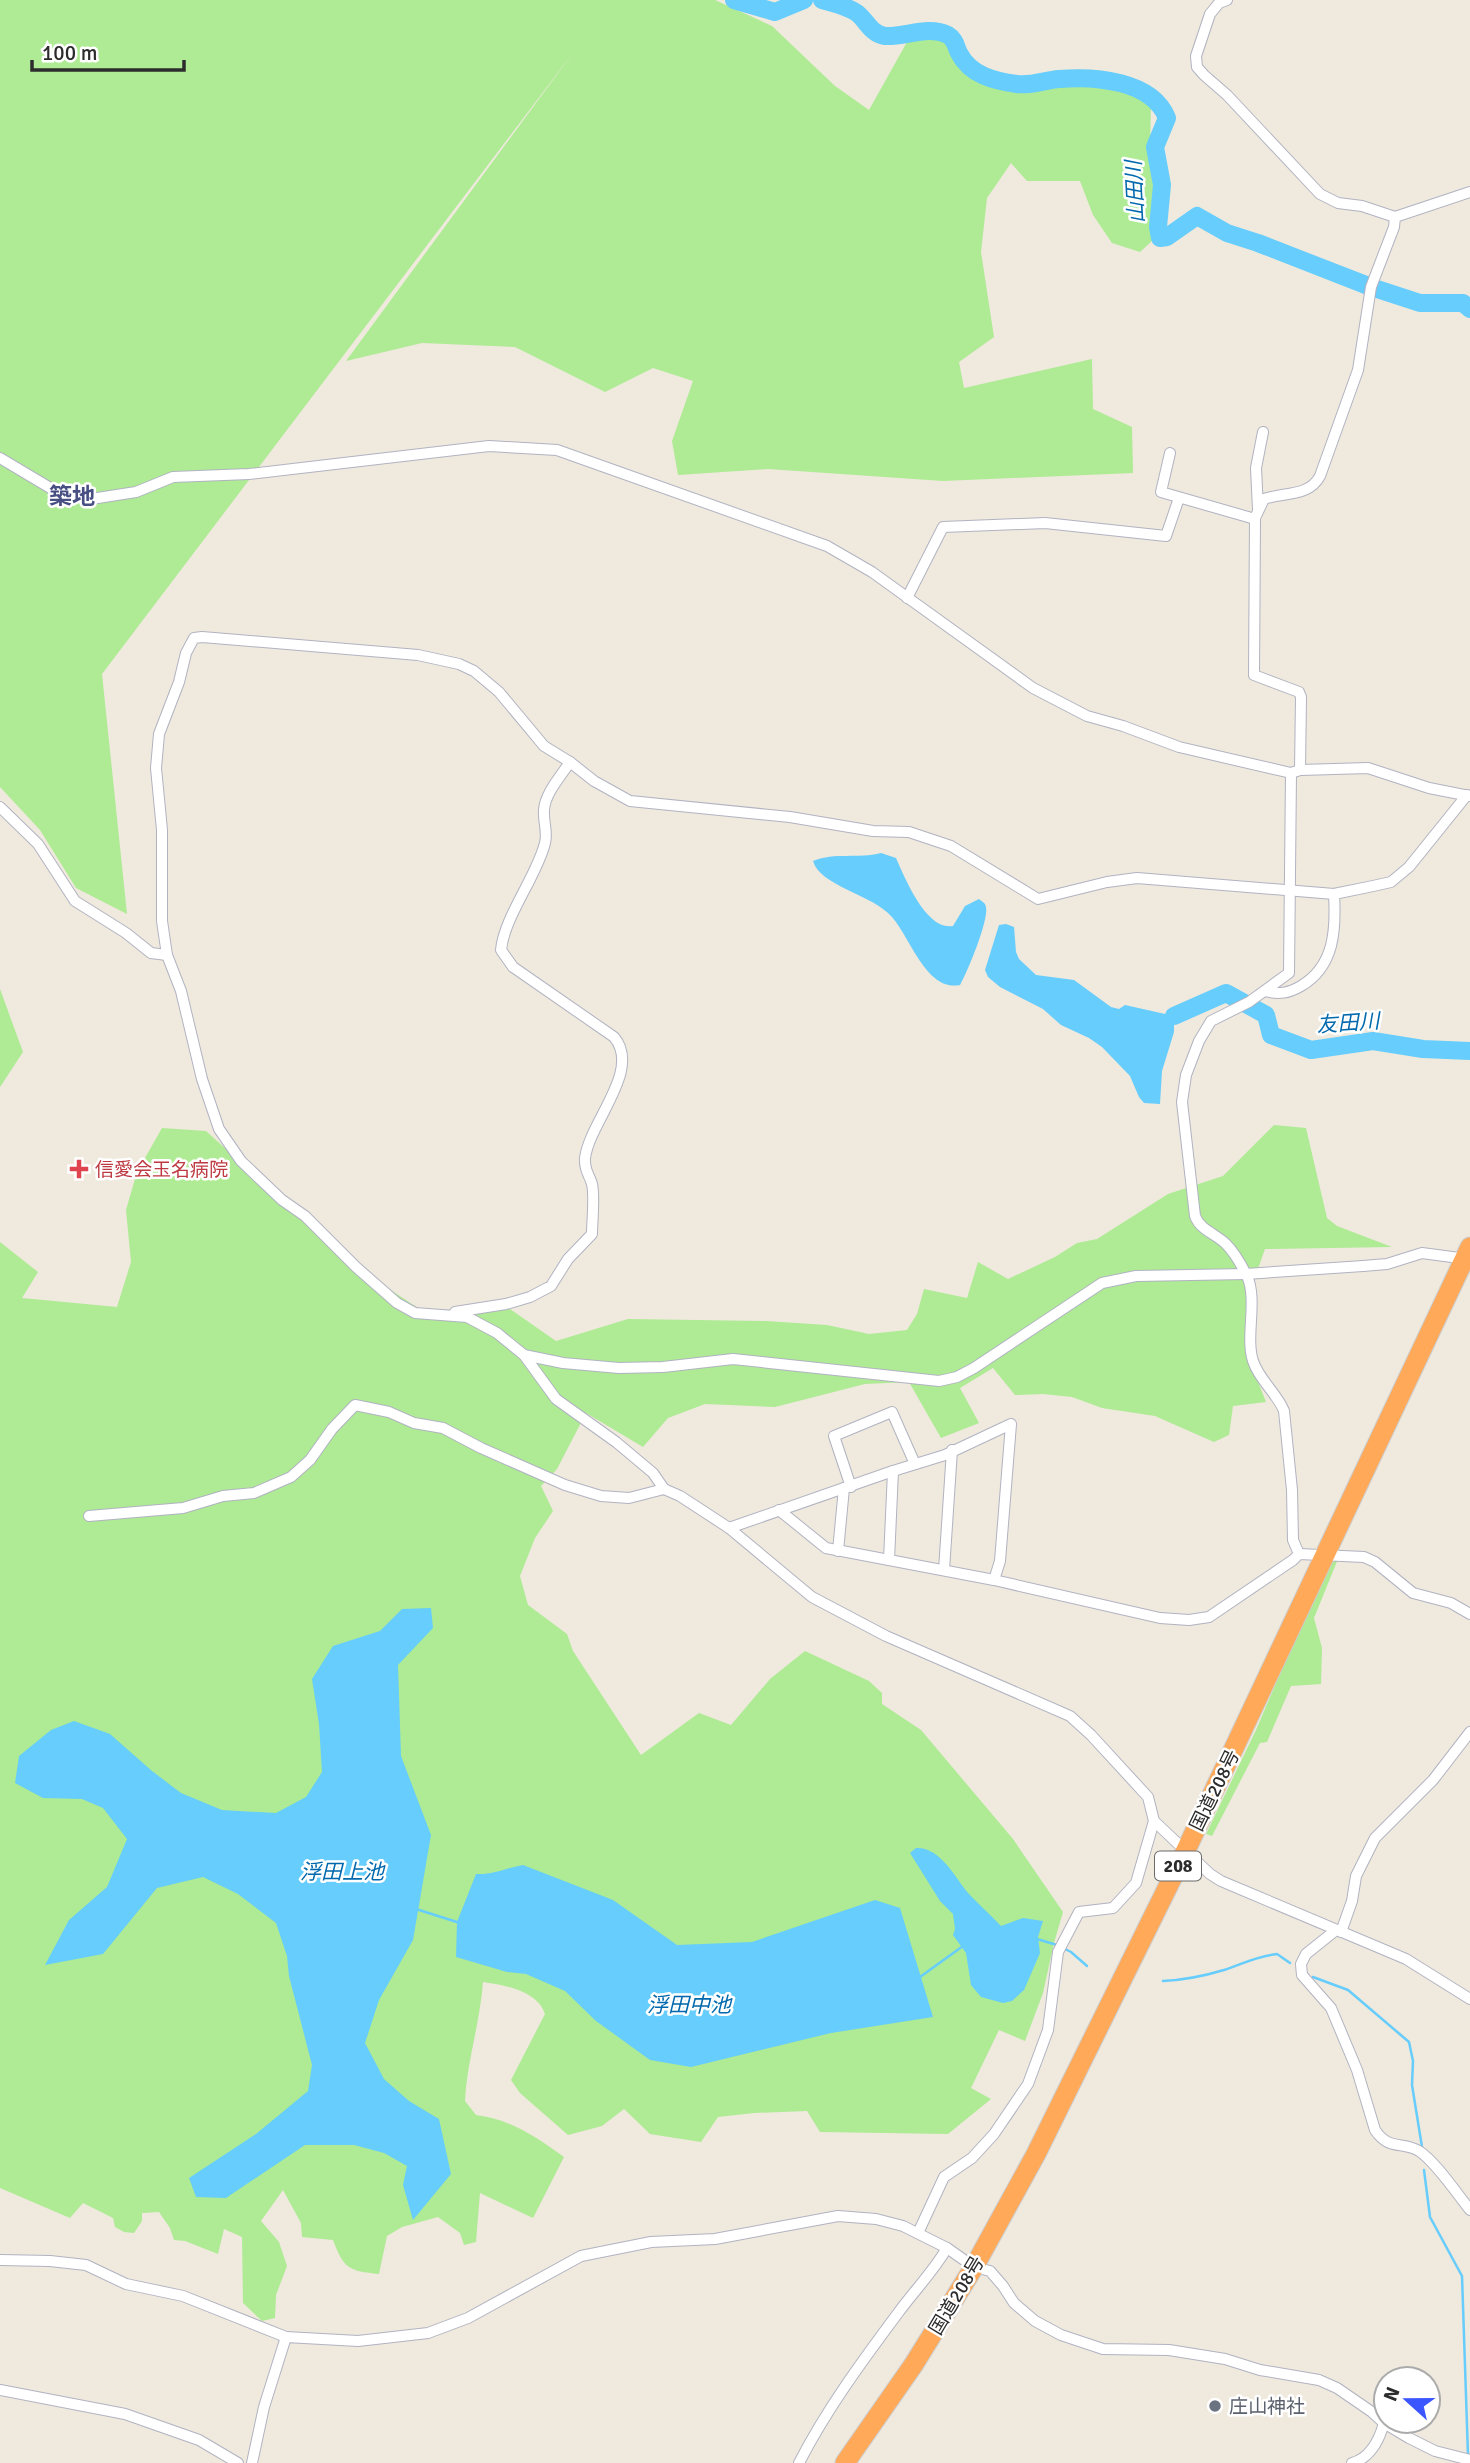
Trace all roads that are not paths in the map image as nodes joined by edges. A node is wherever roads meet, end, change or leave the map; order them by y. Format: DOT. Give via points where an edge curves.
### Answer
graph roads {
  1 [pos="1227,0"];
  2 [pos="1470,192"];
  3 [pos="1395,217"];
  4 [pos="1263,432"];
  5 [pos="1170,453"];
  6 [pos="0,458"];
  7 [pos="1179,498"];
  8 [pos="1256,514"];
  9 [pos="907,598"];
  10 [pos="570,762"];
  11 [pos="1296,772"];
  12 [pos="1469,795"];
  13 [pos="0,807"];
  14 [pos="1289,890"];
  15 [pos="1334,894"];
  16 [pos="167,955"];
  17 [pos="1265,991"];
  18 [pos="1468,1255"];
  19 [pos="1246,1274"];
  20 [pos="430,1314"];
  21 [pos="524,1355"];
  22 [pos="952,1450"];
  23 [pos="915,1464"];
  24 [pos="893,1471"];
  25 [pos="848,1488"];
  26 [pos="664,1489"];
  27 [pos="779,1510"];
  28 [pos="89,1516"];
  29 [pos="729,1528"];
  30 [pos="838,1550"];
  31 [pos="1299,1554"];
  32 [pos="1326,1555"];
  33 [pos="889,1560"];
  34 [pos="944,1570"];
  35 [pos="994,1580"];
  36 [pos="1470,1614"];
  37 [pos="1470,1732"];
  38 [pos="1154,1821"];
  39 [pos="1186,1850"];
  40 [pos="1339,1931"];
  41 [pos="1470,1999"];
  42 [pos="1470,2210"];
  43 [pos="918,2232"];
  44 [pos="947,2248"];
  45 [pos="0,2260"];
  46 [pos="974,2267"];
  47 [pos="286,2337"];
  48 [pos="0,2390"];
  49 [pos="1372,2412"];
  50 [pos="1381,2435"];
  51 [pos="1406,2435"];
  52 [pos="1466,2460"];
  53 [pos="238,2463"];
  54 [pos="252,2463"];
  55 [pos="800,2463"];
  56 [pos="845,2463"];
  57 [pos="1352,2463"];
  1 -- 3 [label="street" via="1210,14 1196,56 1204,75 1320,194 1338,204"];
  2 -- 3 [label="street"];
  3 -- 8 [label="street" via="1372,283 1358,370 1320,477 1305,491 1264,499"];
  4 -- 8 [label="street" via="1256,468"];
  5 -- 7 [label="street" via="1160,492"];
  6 -- 9 [label="street" via="57,492 91,499 136,492 173,477 249,474 489,446 557,450 827,546"];
  7 -- 8 [label="street"];
  7 -- 9 [label="street" via="1166,536 1045,523 943,527"];
  8 -- 11 [label="street" via="1254,676 1299,692"];
  9 -- 11 [label="street" via="1033,688 1087,716 1179,747"];
  10 -- 14 [label="street" via="630,801 909,832 951,846 1038,899 1137,878"];
  10 -- 16 [label="street" via="544,746 499,692 459,664 418,655 194,638 159,734 157,757"];
  10 -- 20 [label="street" via="544,809 545,844 500,950 513,967 622,1046 622,1069 585,1157 585,1172 592,1184 593,1234 568,1259 551,1286 530,1297"];
  11 -- 12 [label="street" via="1368,768 1418,785"];
  11 -- 14 [label="street"];
  12 -- 15 [label="street" via="1391,882"];
  13 -- 16 [label="street" via="38,844 75,901 151,953"];
  14 -- 15 [label="street"];
  14 -- 17 [label="street" via="1289,973"];
  15 -- 17 [label="street" via="1336,929 1321,970 1299,988 1279,995"];
  16 -- 20 [label="street" via="219,1129 241,1161 397,1303 415,1313"];
  17 -- 19 [label="street" via="1211,1021 1186,1075 1182,1102 1195,1216 1227,1245"];
  18 -- 19 [label="street" via="1422,1253 1387,1264"];
  18 -- 32 [label="highway, 国道208号 / 208"];
  19 -- 21 [label="street" via="1136,1276 1102,1283 974,1368 939,1381 733,1359 619,1368"];
  19 -- 31 [label="street" via="1252,1359 1284,1411 1293,1540"];
  20 -- 21 [label="street" via="467,1317"];
  21 -- 26 [label="street" via="556,1399 653,1473"];
  22 -- 23 [label="street"];
  22 -- 34 [label="street"];
  22 -- 35 [label="street" via="1011,1424 1000,1561"];
  23 -- 24 [label="street"];
  23 -- 25 [label="street" via="892,1412 834,1436"];
  24 -- 25 [label="street"];
  24 -- 33 [label="street"];
  25 -- 27 [label="street"];
  25 -- 30 [label="street"];
  26 -- 28 [label="street" via="629,1498 601,1496 565,1485 443,1428 355,1405 291,1477 254,1493 183,1507"];
  26 -- 29 [label="street"];
  27 -- 29 [label="street"];
  27 -- 30 [label="street" via="826,1548"];
  29 -- 38 [label="street" via="838,1613 1070,1716 1148,1797"];
  30 -- 33 [label="street"];
  31 -- 32 [label="street"];
  31 -- 35 [label="street" via="1209,1617 1189,1620 1160,1618"];
  32 -- 36 [label="street" via="1364,1557 1413,1593 1451,1603"];
  32 -- 39 [label="highway, 国道208号 / 208"];
  33 -- 34 [label="street"];
  34 -- 35 [label="street"];
  37 -- 40 [label="street" via="1433,1780 1375,1838 1356,1876 1352,1901"];
  38 -- 39 [label="street"];
  38 -- 43 [label="street" via="1136,1883 1113,1908 1079,1912 1063,1941 1048,2030 1028,2084 994,2134 972,2158 944,2177"];
  39 -- 40 [label="street" via="1221,1881"];
  39 -- 46 [label="highway, 国道208号 / 208" via="1037,2154"];
  40 -- 41 [label="street" via="1406,1959"];
  40 -- 42 [label="street" via="1306,1954 1302,1975 1331,2008 1380,2138 1419,2151"];
  43 -- 44 [label="street"];
  43 -- 47 [label="street" via="876,2218 838,2216 715,2239 639,2244 581,2256 468,2318 428,2333 358,2341"];
  44 -- 46 [label="street"];
  44 -- 55 [label="street" via="821,2423"];
  45 -- 47 [label="street" via="86,2265 127,2284 183,2296"];
  46 -- 49 [label="street" via="990,2271 1014,2303 1061,2335 1103,2349 1169,2350 1319,2380"];
  46 -- 56 [label="highway, 国道208号 / 208"];
  47 -- 54 [label="street"];
  48 -- 53 [label="street" via="125,2414 198,2440"];
  50 -- 57 [label="street" via="1370,2453"];
  51 -- 52 [label="street" via="1435,2451"];
}
